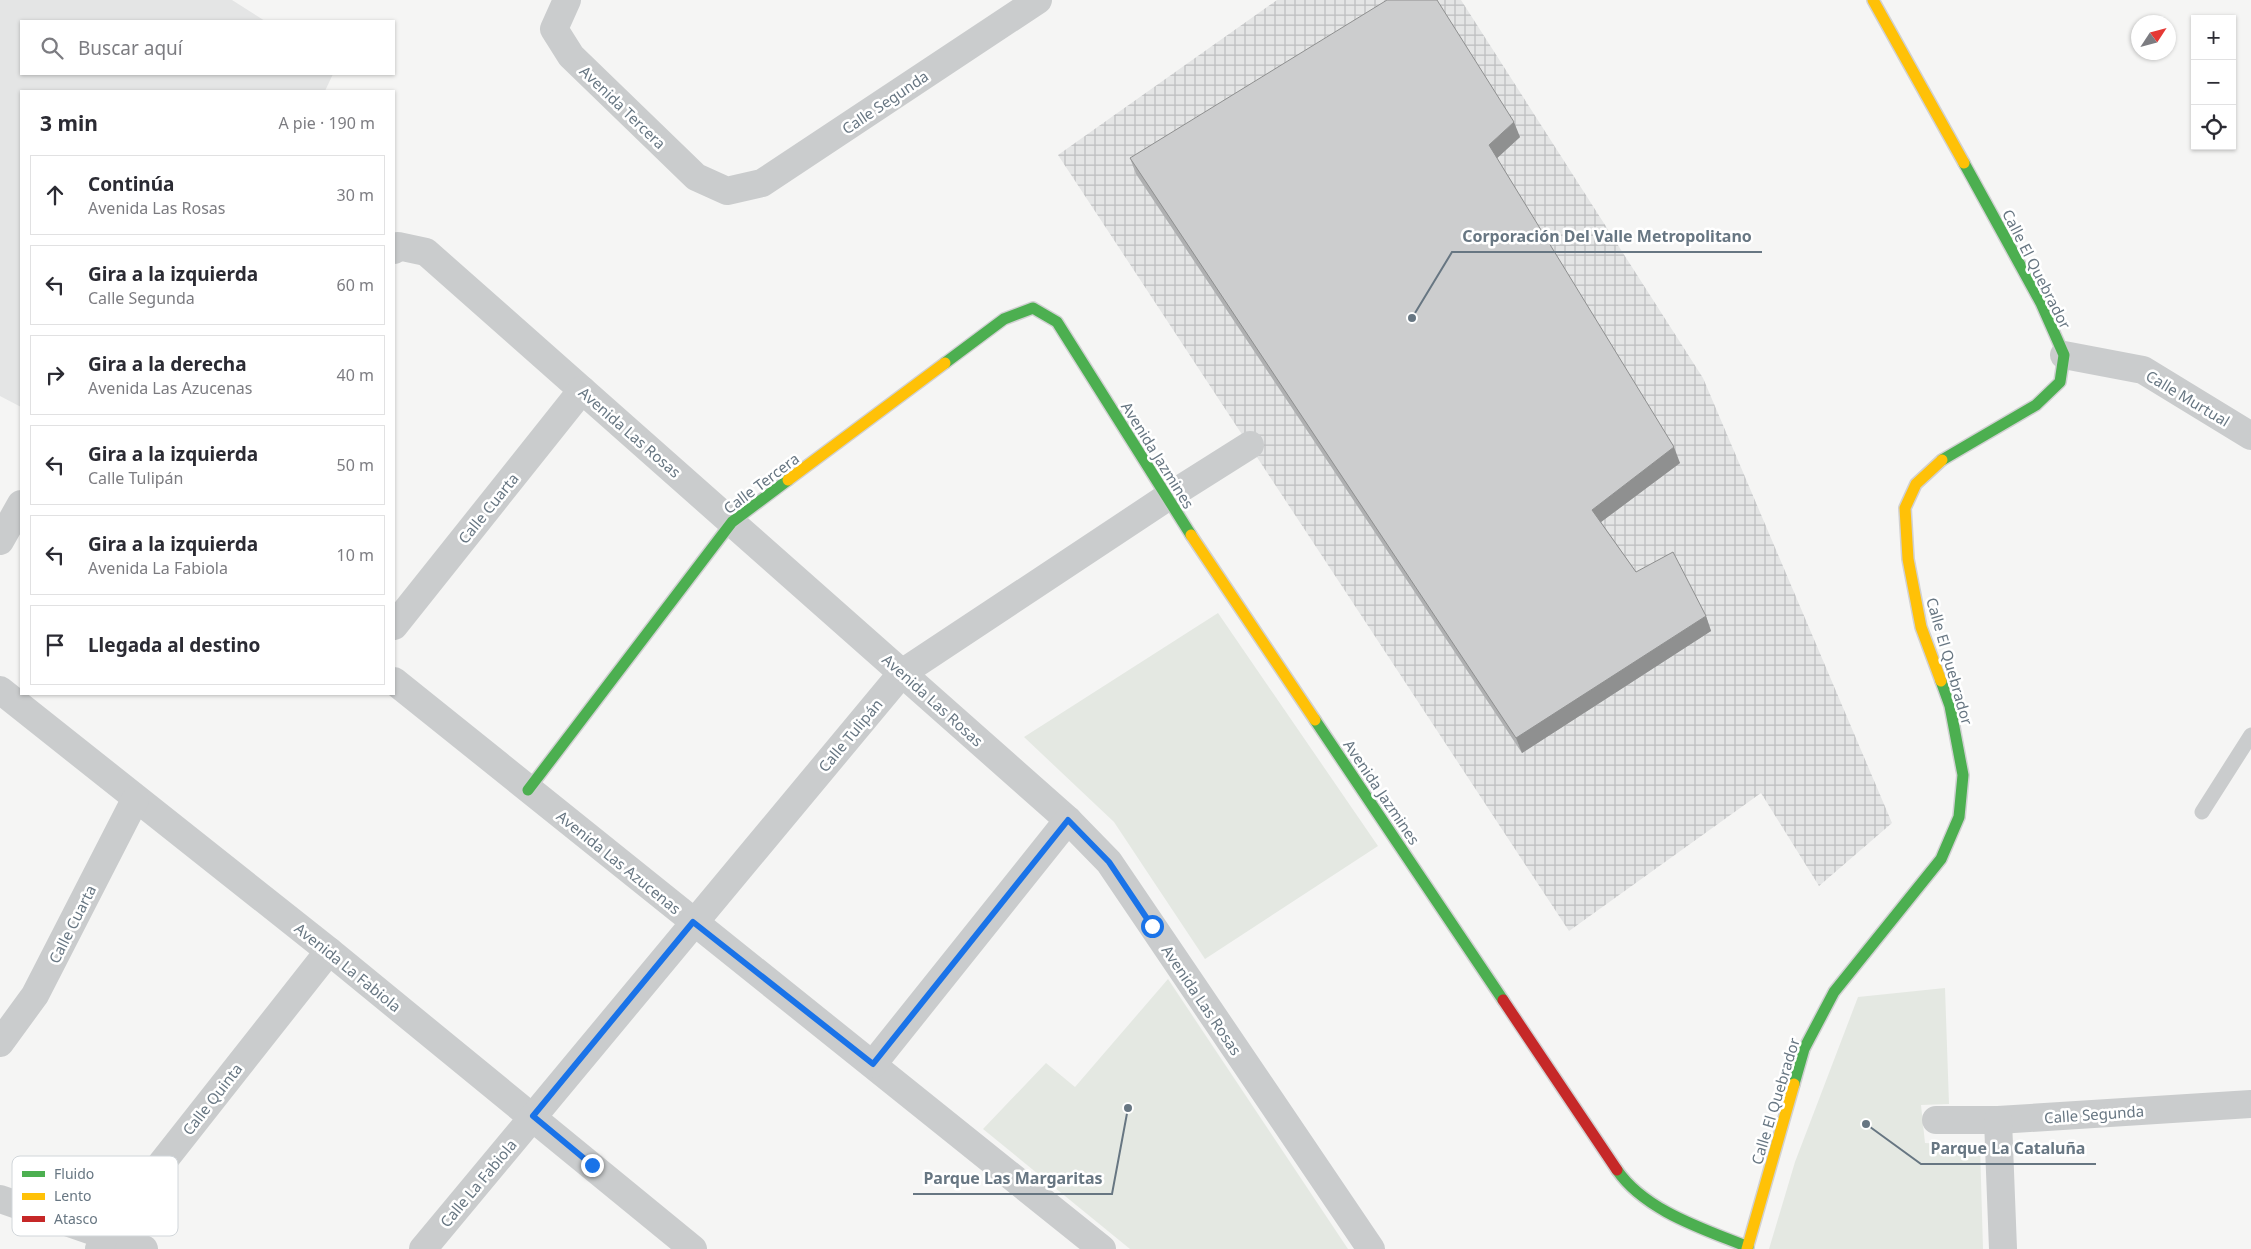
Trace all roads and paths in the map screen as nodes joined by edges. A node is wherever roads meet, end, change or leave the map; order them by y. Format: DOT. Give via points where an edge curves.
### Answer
graph roads {
  1 [pos="567,0"];
  2 [pos="1038,0"];
  3 [pos="1874,0"];
  4 [pos="727,191"];
  5 [pos="395,247"];
  6 [pos="1033,308"];
  7 [pos="2064,355"];
  8 [pos="582,390"];
  9 [pos="2251,436"];
  10 [pos="1250,445"];
  11 [pos="1166,498"];
  12 [pos="20,506"];
  13 [pos="732,522"];
  14 [pos="0,541"];
  15 [pos="395,625"];
  16 [pos="902,673"];
  17 [pos="395,682"];
  18 [pos="0,690"];
  19 [pos="2251,735"];
  20 [pos="528,790"];
  21 [pos="135,800"];
  22 [pos="2202,812"];
  23 [pos="1068,820"];
  24 [pos="693,922"];
  25 [pos="329,951"];
  26 [pos="0,1043"];
  27 [pos="873,1064"];
  28 [pos="2251,1104"];
  29 [pos="533,1116"];
  30 [pos="1936,1120"];
  31 [pos="1998,1120"];
  32 [pos="169,1156"];
  33 [pos="0,1198"];
  34 [pos="12,1203"];
  35 [pos="88,1236"];
  36 [pos="102,1242"];
  37 [pos="1748,1248"];
  38 [pos="144,1249"];
  39 [pos="423,1249"];
  40 [pos="693,1249"];
  41 [pos="1102,1249"];
  42 [pos="1371,1249"];
  43 [pos="2003,1249"];
  1 -- 4 [label="street, Avenida Tercera" via="554,29 571,56 696,177"];
  2 -- 4 [label="street, Calle Segunda" via="762,183"];
  3 -- 7 [label="street, Calle El Quebrador" via="2042,303"];
  5 -- 8 [label="street, Avenida Las Rosas" via="426,252"];
  6 -- 11 [label="street, Avenida Jazmines" via="1056,322"];
  6 -- 13 [label="street, Calle Tercera" via="1004,320"];
  7 -- 9 [label="street, Calle Murtual" via="2143,370"];
  7 -- 37 [label="street, Calle El Quebrador" via="2060,382 2036,405 1937,463 1916,484 1905,508 1908,559 1921,627 1950,706 1963,774 1959,818 1941,859 1834,992 1804,1049"];
  8 -- 13 [label="street, Avenida Las Rosas"];
  8 -- 15 [label="street, Calle Cuarta"];
  10 -- 11 [label="street, Calle Tulipán"];
  11 -- 16 [label="street, Calle Tulipán"];
  11 -- 37 [label="street, Avenida Jazmines" via="1624,1180 1669,1215"];
  12 -- 14 [label="street"];
  13 -- 16 [label="street, Avenida Las Rosas"];
  13 -- 20 [label="street, Calle Tercera"];
  16 -- 23 [label="street, Avenida Las Rosas"];
  16 -- 24 [label="street, Calle Tulipán"];
  17 -- 20 [label="street, Avenida Las Azucenas"];
  18 -- 21 [label="street, Avenida La Fabiola"];
  19 -- 22 [label="lane"];
  20 -- 24 [label="street, Avenida Las Azucenas"];
  21 -- 25 [label="street, Avenida La Fabiola"];
  21 -- 26 [label="street, Calle Cuarta" via="35,995"];
  23 -- 27 [label="street"];
  23 -- 42 [label="street, Avenida Las Rosas" via="1109,862"];
  24 -- 27 [label="street, Avenida Las Azucenas"];
  24 -- 29 [label="street, Calle Tulipán"];
  25 -- 29 [label="street, Avenida La Fabiola"];
  25 -- 32 [label="street, Calle Quinta"];
  27 -- 41 [label="street, Avenida Las Azucenas"];
  28 -- 31 [label="street, Calle Segunda"];
  29 -- 39 [label="street, Calle La Fabiola"];
  29 -- 40 [label="street, Avenida La Fabiola"];
  30 -- 31 [label="street, Calle Segunda"];
  31 -- 43 [label="street"];
  33 -- 34 [label="street"];
  35 -- 36 [label="street"];
  36 -- 38 [label="street"];
}
